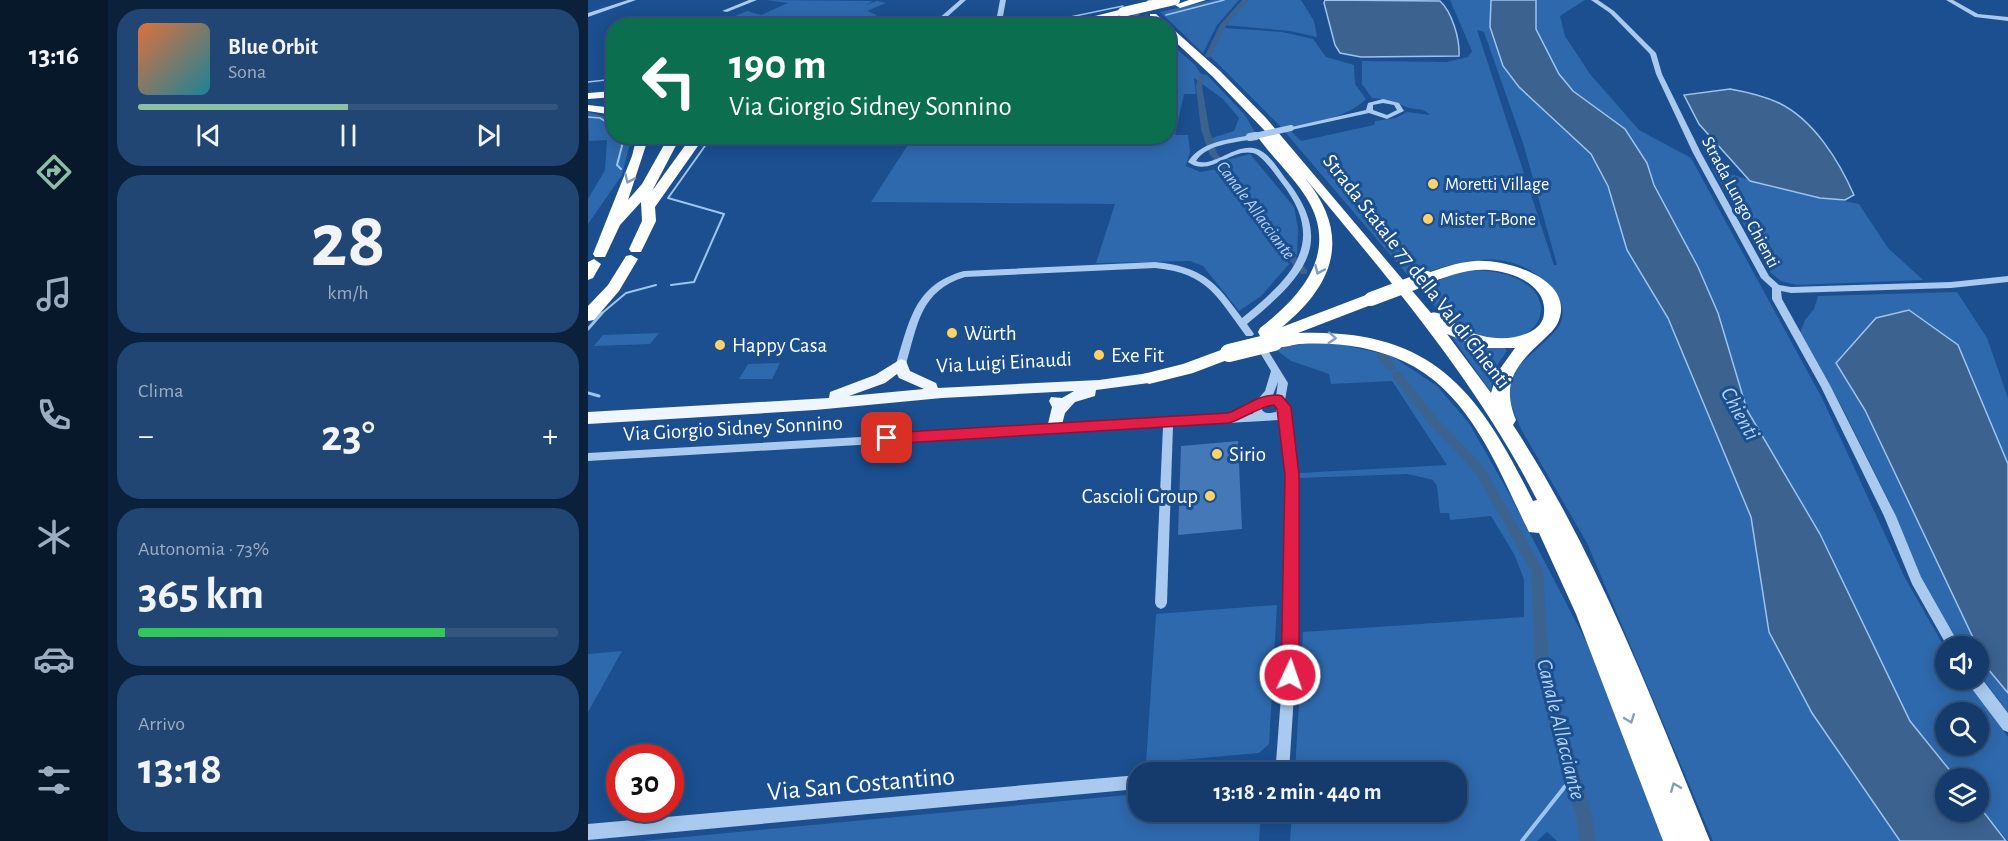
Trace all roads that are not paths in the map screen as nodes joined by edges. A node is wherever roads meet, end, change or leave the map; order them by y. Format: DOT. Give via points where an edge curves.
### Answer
graph roads {
  1 [pos="633,0"];
  2 [pos="754,0"];
  3 [pos="963,0"];
  4 [pos="1003,0"];
  5 [pos="1124,0"];
  6 [pos="1201,0"];
  7 [pos="1594,0"];
  8 [pos="1949,0"];
  9 [pos="1177,2"];
  10 [pos="1132,8"];
  11 [pos="725,11"];
  12 [pos="588,15"];
  13 [pos="1000,16"];
  14 [pos="942,18"];
  15 [pos="1092,18"];
  16 [pos="1107,18"];
  17 [pos="2008,19"];
  18 [pos="1176,37"];
  19 [pos="1176,43"];
  20 [pos="1198,58"];
  21 [pos="1214,73"];
  22 [pos="606,88"];
  23 [pos="588,90"];
  24 [pos="606,95"];
  25 [pos="588,96"];
  26 [pos="588,108"];
  27 [pos="606,111"];
  28 [pos="1369,111"];
  29 [pos="1258,124"];
  30 [pos="641,144"];
  31 [pos="671,144"];
  32 [pos="693,144"];
  33 [pos="648,186"];
  34 [pos="650,205"];
  35 [pos="1346,219"];
  36 [pos="616,222"];
  37 [pos="594,264"];
  38 [pos="2008,279"];
  39 [pos="1776,287"];
  40 [pos="588,316"];
  41 [pos="1241,324"];
  42 [pos="1539,334"];
  43 [pos="1265,339"];
  44 [pos="901,364"];
  45 [pos="1276,370"];
  46 [pos="1149,378"];
  47 [pos="1131,381"];
  48 [pos="931,387"];
  49 [pos="1029,389"];
  50 [pos="835,396"];
  51 [pos="1262,402"];
  52 [pos="1282,406"];
  53 [pos="588,408"];
  54 [pos="1058,411"];
  55 [pos="588,418"];
  56 [pos="1229,418"];
  57 [pos="1268,418"];
  58 [pos="1168,422"];
  59 [pos="1056,428"];
  60 [pos="1287,435"];
  61 [pos="588,456"];
  62 [pos="1583,586"];
  63 [pos="1161,603"];
  64 [pos="1948,636"];
  65 [pos="1982,690"];
  66 [pos="2008,725"];
  67 [pos="1283,762"];
  68 [pos="1128,783"];
  69 [pos="588,832"];
  70 [pos="1676,841"];
  71 [pos="1697,841"];
  1 -- 12 [label="street"];
  2 -- 11 [label="street"];
  3 -- 14 [label="street"];
  4 -- 13 [label="street"];
  5 -- 10 [label="highway"];
  6 -- 9 [label="highway"];
  7 -- 39 [label="street, Strada Lungo Chienti" via="1612,12 1653,53 1697,153 1764,278"];
  8 -- 17 [label="street" via="1977,16"];
  9 -- 10 [label="highway"];
  10 -- 15 [label="highway"];
  10 -- 16 [label="highway"];
  18 -- 20 [label="highway, Strada Statale 77 della Val di Chienti"];
  19 -- 20 [label="highway, Strada Statale 77 della Val di Chienti"];
  20 -- 21 [label="highway, Strada Statale 77 della Val di Chienti"];
  21 -- 29 [label="highway, Strada Statale 77 della Val di Chienti"];
  21 -- 35 [label="highway, Strada Statale 77 della Val di Chienti" via="1275,132"];
  22 -- 23 [label="highway"];
  24 -- 25 [label="highway"];
  26 -- 27 [label="highway"];
  28 -- 41 [label="street, bridge" via="1214,146 1194,156 1192,162 1201,166 1241,151 1257,151 1302,207 1307,221 1303,258 1277,293"];
  29 -- 43 [label="highway, one-way" via="1262,135 1314,201 1323,220 1326,243 1320,272 1300,303"];
  29 -- 62 [label="highway, Strada Statale 77 della Val di Chienti" via="1422,328 1482,412"];
  30 -- 36 [label="highway, one-way"];
  31 -- 33 [label="highway"];
  32 -- 34 [label="highway"];
  33 -- 34 [label="highway"];
  33 -- 36 [label="highway"];
  34 -- 40 [label="highway" via="649,221 634,254 614,288"];
  35 -- 42 [label="highway" via="1362,230 1453,332 1497,344 1519,342"];
  35 -- 62 [label="highway, Strada Statale 77 della Val di Chienti" via="1437,331 1488,403 1537,481"];
  36 -- 37 [label="highway"];
  38 -- 39 [label="street, Strada Lungo Chienti" via="1928,286 1791,290"];
  39 -- 64 [label="street" via="1777,299 1826,387 1890,516 1916,580"];
  41 -- 43 [label="street"];
  41 -- 44 [label="street" via="1206,279 1184,268 1155,265 964,274 937,284 927,294"];
  42 -- 43 [label="highway, bridge" via="1550,322 1552,303 1542,287 1524,275 1497,266 1476,265 1427,278"];
  42 -- 62 [label="highway" via="1506,366 1499,386 1501,405 1571,532"];
  43 -- 45 [label="street"];
  43 -- 46 [label="highway, bridge" via="1187,369"];
  43 -- 62 [label="highway, one-way" via="1317,337 1360,341 1414,360 1450,385 1484,431 1543,541"];
  44 -- 48 [label="main road" via="904,374"];
  44 -- 50 [label="main road" via="880,379"];
  45 -- 51 [label="street" via="1274,385"];
  45 -- 52 [label="street" via="1283,387"];
  46 -- 47 [label="main road, Via Luigi Einaudi"];
  46 -- 48 [label="main road, Via Luigi Einaudi"];
  47 -- 49 [label="main road, Via Luigi Einaudi"];
  47 -- 54 [label="main road" via="1074,396"];
  48 -- 50 [label="main road, Via Luigi Einaudi"];
  49 -- 54 [label="main road" via="1052,396"];
  49 -- 55 [label="main road, Via Luigi Einaudi"];
  50 -- 53 [label="main road, Via Luigi Einaudi"];
  51 -- 52 [label="street"];
  51 -- 56 [label="street, Via Giorgio Sidney Sonnino"];
  51 -- 57 [label="street" via="1258,413"];
  52 -- 57 [label="street"];
  52 -- 60 [label="street"];
  54 -- 59 [label="main road"];
  56 -- 57 [label="street, Via Giorgio Sidney Sonnino"];
  56 -- 58 [label="street, Via Giorgio Sidney Sonnino"];
  57 -- 60 [label="street"];
  58 -- 59 [label="street, Via Giorgio Sidney Sonnino"];
  58 -- 63 [label="street"];
  59 -- 61 [label="street, Via Giorgio Sidney Sonnino"];
  60 -- 67 [label="street" via="1292,475 1293,618"];
  62 -- 70 [label="highway, Strada Statale 77 della Val di Chienti, one-way"];
  71 -- 62 [label="highway, Strada Statale 77 della Val di Chienti, one-way"];
  65 -- 66 [label="street"];
  68 -- 69 [label="street, Via San Costantino"];
}
